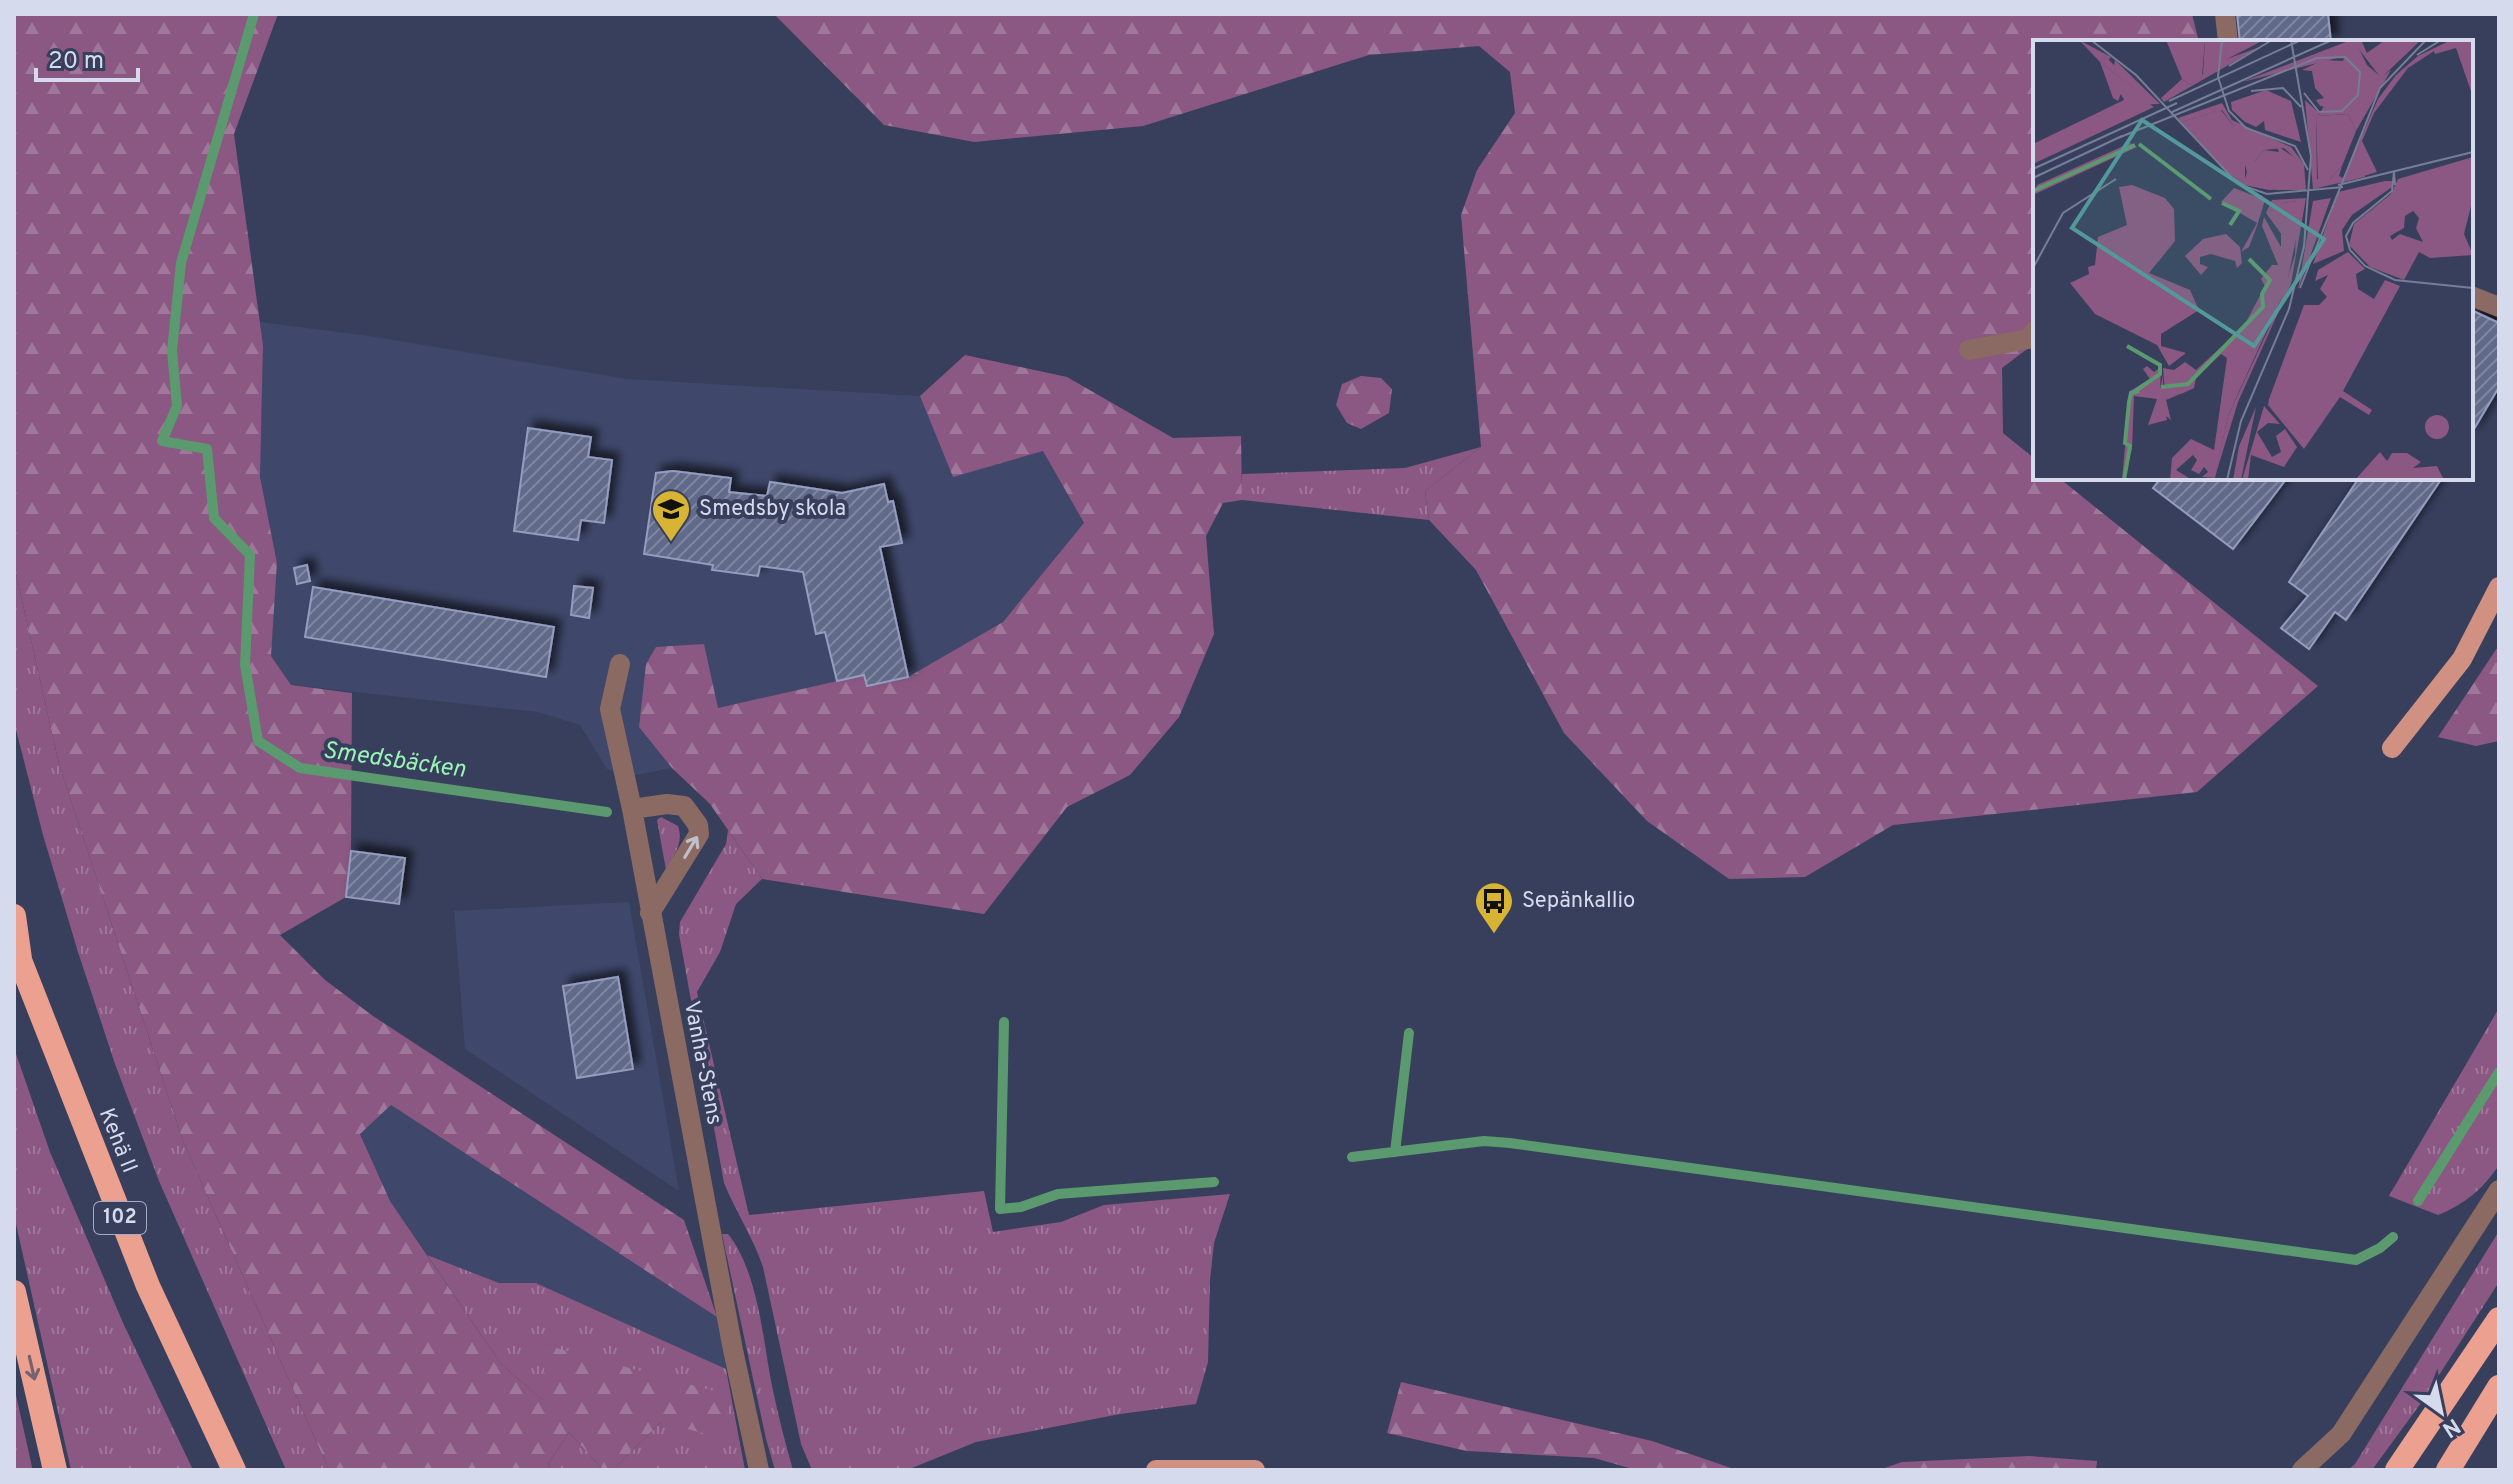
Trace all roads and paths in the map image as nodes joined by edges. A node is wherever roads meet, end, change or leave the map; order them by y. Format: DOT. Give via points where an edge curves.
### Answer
graph roads {
  1 [pos="2225,14"];
  2 [pos="2228,40"];
  3 [pos="2473,297"];
  4 [pos="2499,307"];
  5 [pos="2033,333"];
  6 [pos="1969,350"];
  7 [pos="2499,587"];
  8 [pos="620,664"];
  9 [pos="2392,748"];
  10 [pos="632,809"];
  11 [pos="650,913"];
  12 [pos="14,916"];
  13 [pos="17,952"];
  14 [pos="2499,1190"];
  15 [pos="14,1292"];
  16 [pos="2499,1319"];
  17 [pos="2499,1387"];
  18 [pos="55,1470"];
  19 [pos="234,1470"];
  20 [pos="759,1470"];
  21 [pos="1156,1470"];
  22 [pos="1255,1470"];
  23 [pos="2302,1470"];
  24 [pos="2397,1470"];
  25 [pos="2448,1470"];
  1 -- 2 [label="street"];
  3 -- 4 [label="street"];
  5 -- 6 [label="street" via="2028,339"];
  7 -- 9 [label="main road" via="2462,659"];
  8 -- 10 [label="street, Vanha-Stens" via="610,709"];
  10 -- 11 [label="street, Vanha-Stens"];
  11 -- 10 [label="street, one-way" via="699,834 698,825 684,806"];
  11 -- 20 [label="street, Vanha-Stens"];
  12 -- 13 [label="highway, Kehä II / 102"];
  13 -- 19 [label="highway, Kehä II / 102" via="148,1286"];
  14 -- 23 [label="street" via="2341,1434"];
  15 -- 18 [label="highway, one-way"];
  16 -- 24 [label="highway"];
  17 -- 25 [label="highway"];
  21 -- 22 [label="main road"];
}
